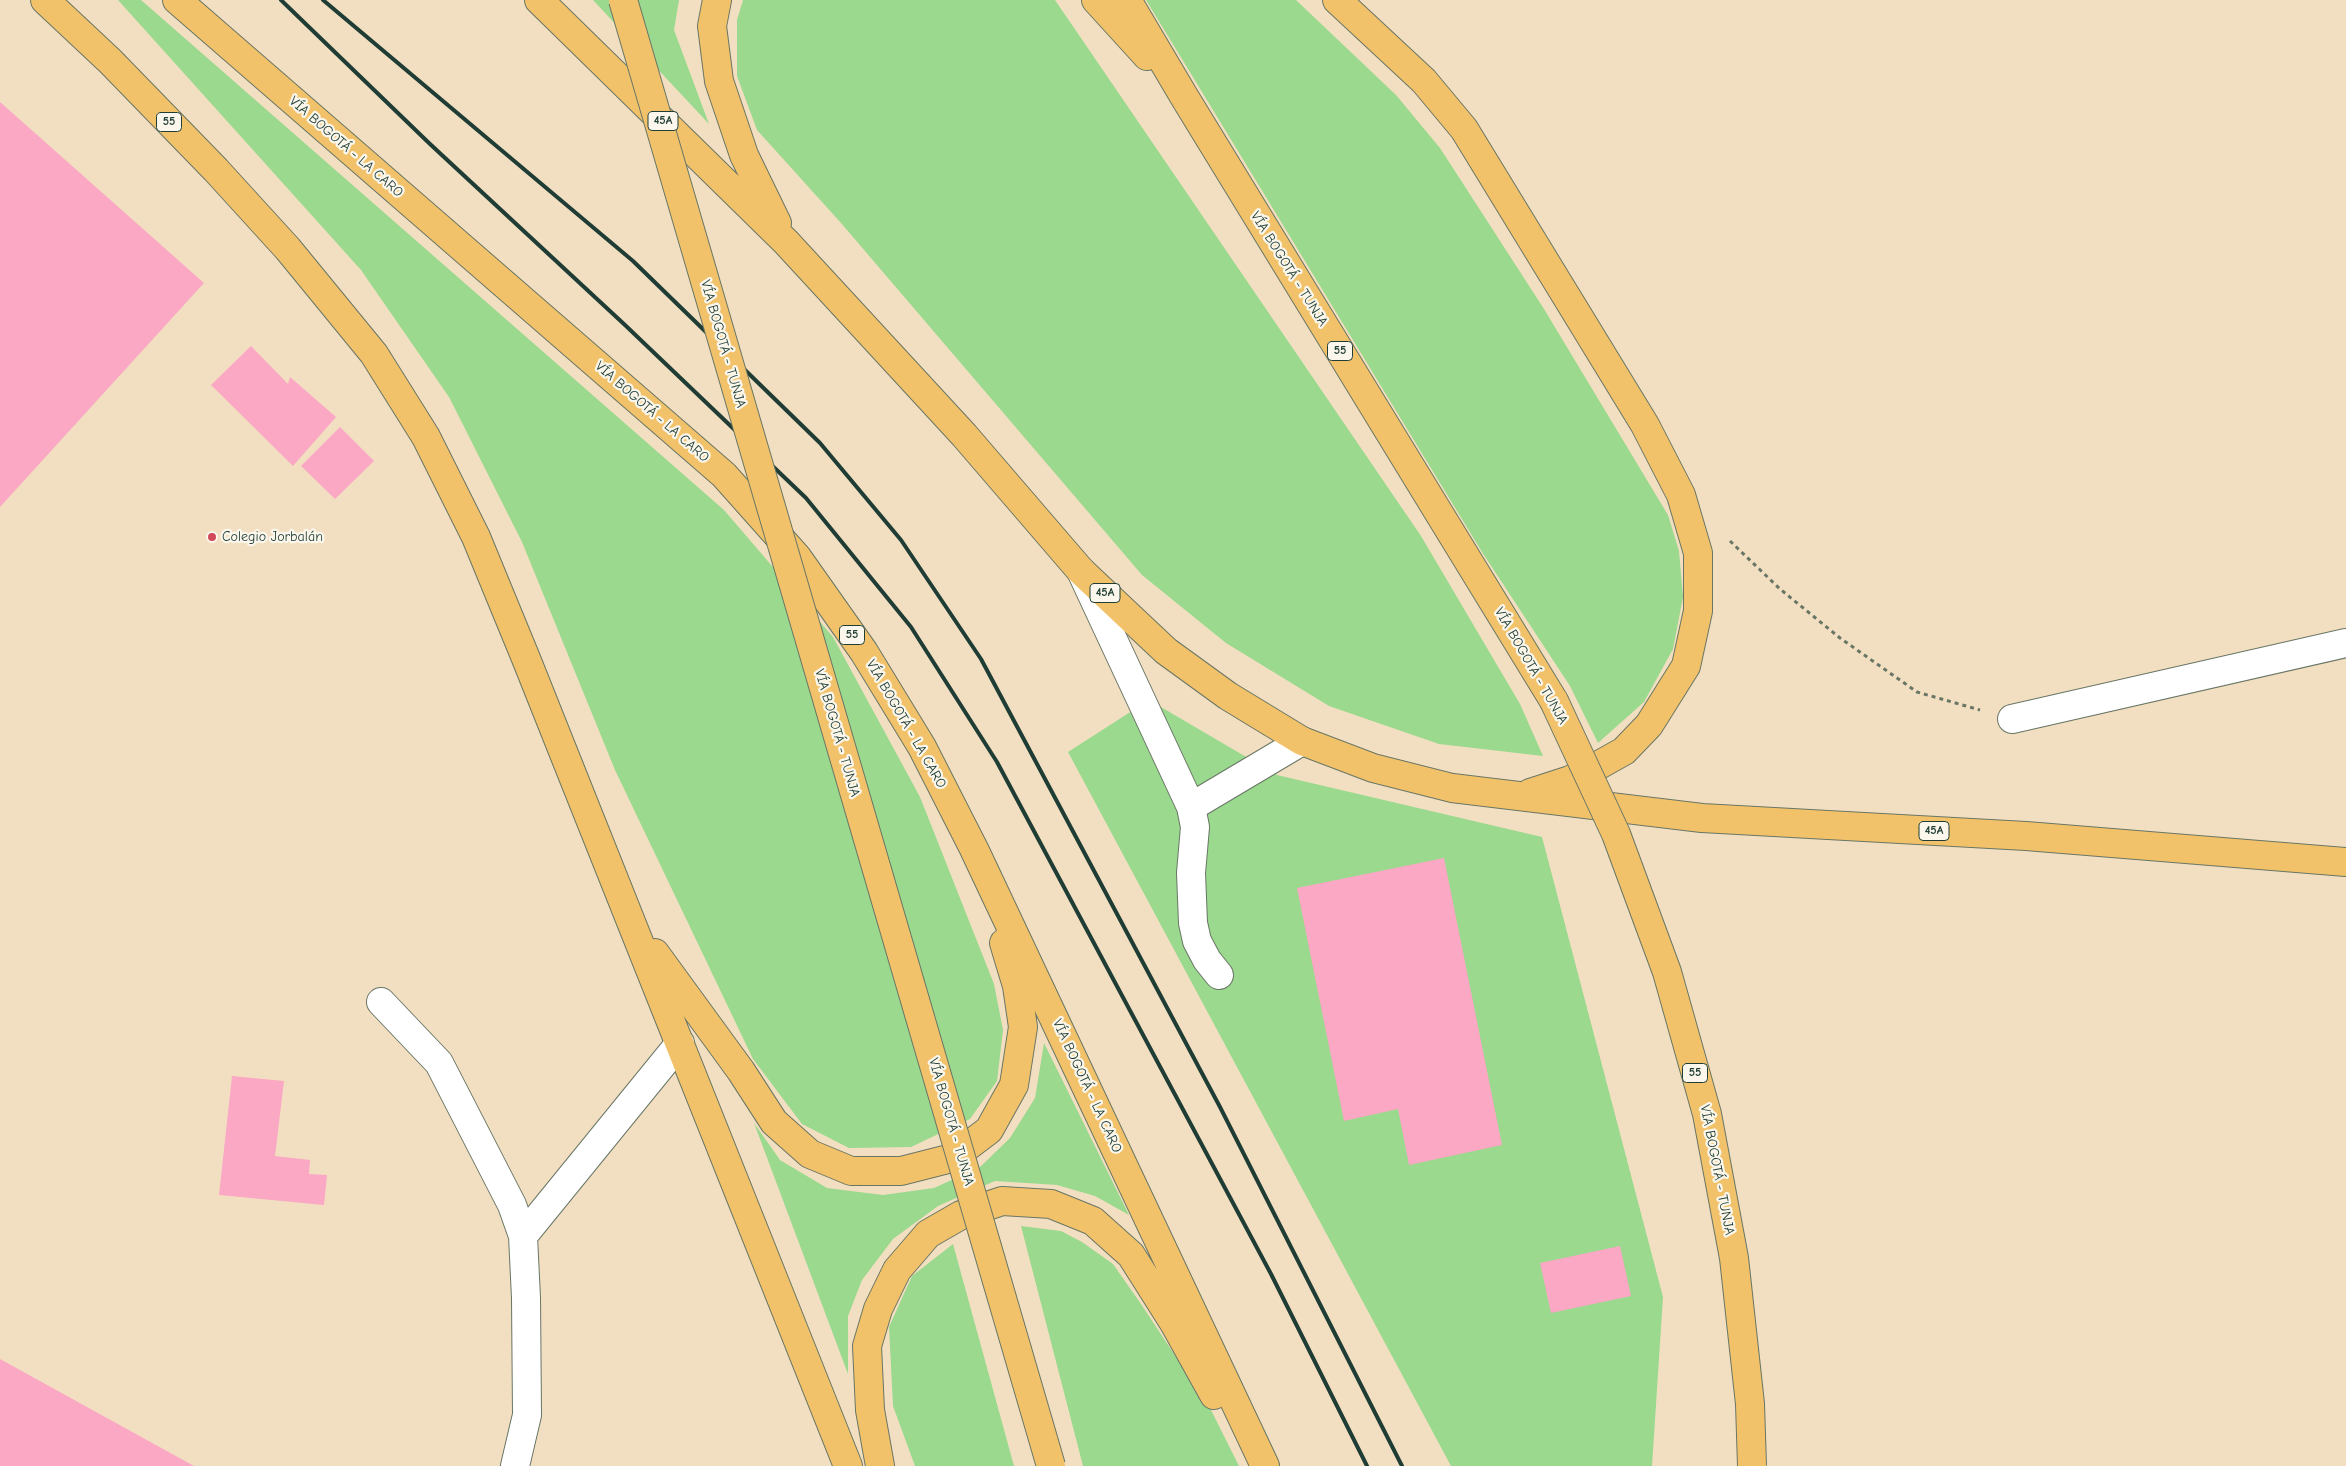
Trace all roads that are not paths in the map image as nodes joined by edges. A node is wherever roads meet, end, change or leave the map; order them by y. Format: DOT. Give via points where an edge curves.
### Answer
graph roads {
  1 [pos="45,0"];
  2 [pos="176,0"];
  3 [pos="539,0"];
  4 [pos="623,0"];
  5 [pos="718,0"];
  6 [pos="1096,0"];
  7 [pos="1127,0"];
  8 [pos="1337,0"];
  9 [pos="1185,98"];
  10 [pos="786,242"];
  11 [pos="1081,571"];
  12 [pos="2346,643"];
  13 [pos="2012,719"];
  14 [pos="1302,740"];
  15 [pos="1522,796"];
  16 [pos="1191,807"];
  17 [pos="974,849"];
  18 [pos="2346,862"];
  19 [pos="632,922"];
  20 [pos="1219,975"];
  21 [pos="381,1002"];
  22 [pos="680,1043"];
  23 [pos="523,1236"];
  24 [pos="514,1466"];
  25 [pos="848,1466"];
  26 [pos="880,1466"];
  27 [pos="1051,1466"];
  28 [pos="1253,1466"];
  29 [pos="1265,1466"];
  30 [pos="1752,1466"];
  1 -- 19 [label="main road, 55" via="110,61 216,170 288,250 374,354 426,437 476,537"];
  2 -- 17 [label="main road, VÍA BOGOTÁ - LA CARO / 55" via="724,475 798,557 864,652 922,747"];
  3 -- 10 [label="main road, 45A"];
  4 -- 27 [label="main road, VÍA BOGOTÁ - TUNJA, bridge"];
  5 -- 10 [label="main road" via="712,26 719,80 744,155"];
  6 -- 9 [label="main road"];
  7 -- 9 [label="main road, VÍA BOGOTÁ - TUNJA / 55"];
  8 -- 15 [label="main road" via="1424,81 1464,129 1645,425 1682,495 1698,553 1698,611 1686,666 1649,725 1624,750 1599,765 1570,780"];
  9 -- 30 [label="main road, VÍA BOGOTÁ - TUNJA / 55, bridge" via="1554,701 1616,834 1667,972 1706,1114 1734,1258 1750,1404"];
  10 -- 11 [label="main road, 45A" via="964,435"];
  11 -- 14 [label="main road, 45A" via="1166,651 1228,696"];
  11 -- 16 [label="street"];
  12 -- 13 [label="street"];
  14 -- 15 [label="main road, 45A" via="1373,768 1452,788"];
  14 -- 16 [label="street"];
  15 -- 18 [label="main road, 45A" via="1702,818 2026,836"];
  16 -- 20 [label="street" via="1195,827 1191,873 1193,923 1197,941"];
  17 -- 19 [label="main road" via="1017,986 1023,1027 1014,1085 989,1130 952,1158 901,1171 851,1171 810,1154 774,1122 741,1071"];
  17 -- 29 [label="main road, VÍA BOGOTÁ - LA CARO / 55"];
  19 -- 22 [label="main road, 55"];
  21 -- 23 [label="street" via="438,1063 512,1205"];
  22 -- 23 [label="street"];
  22 -- 25 [label="main road, 55"];
  23 -- 24 [label="street" via="527,1415"];
  26 -- 28 [label="main road" via="870,1410 867,1346 878,1310 897,1270 928,1234 961,1215 1002,1201 1051,1204 1093,1221 1131,1255 1174,1323"];
}
